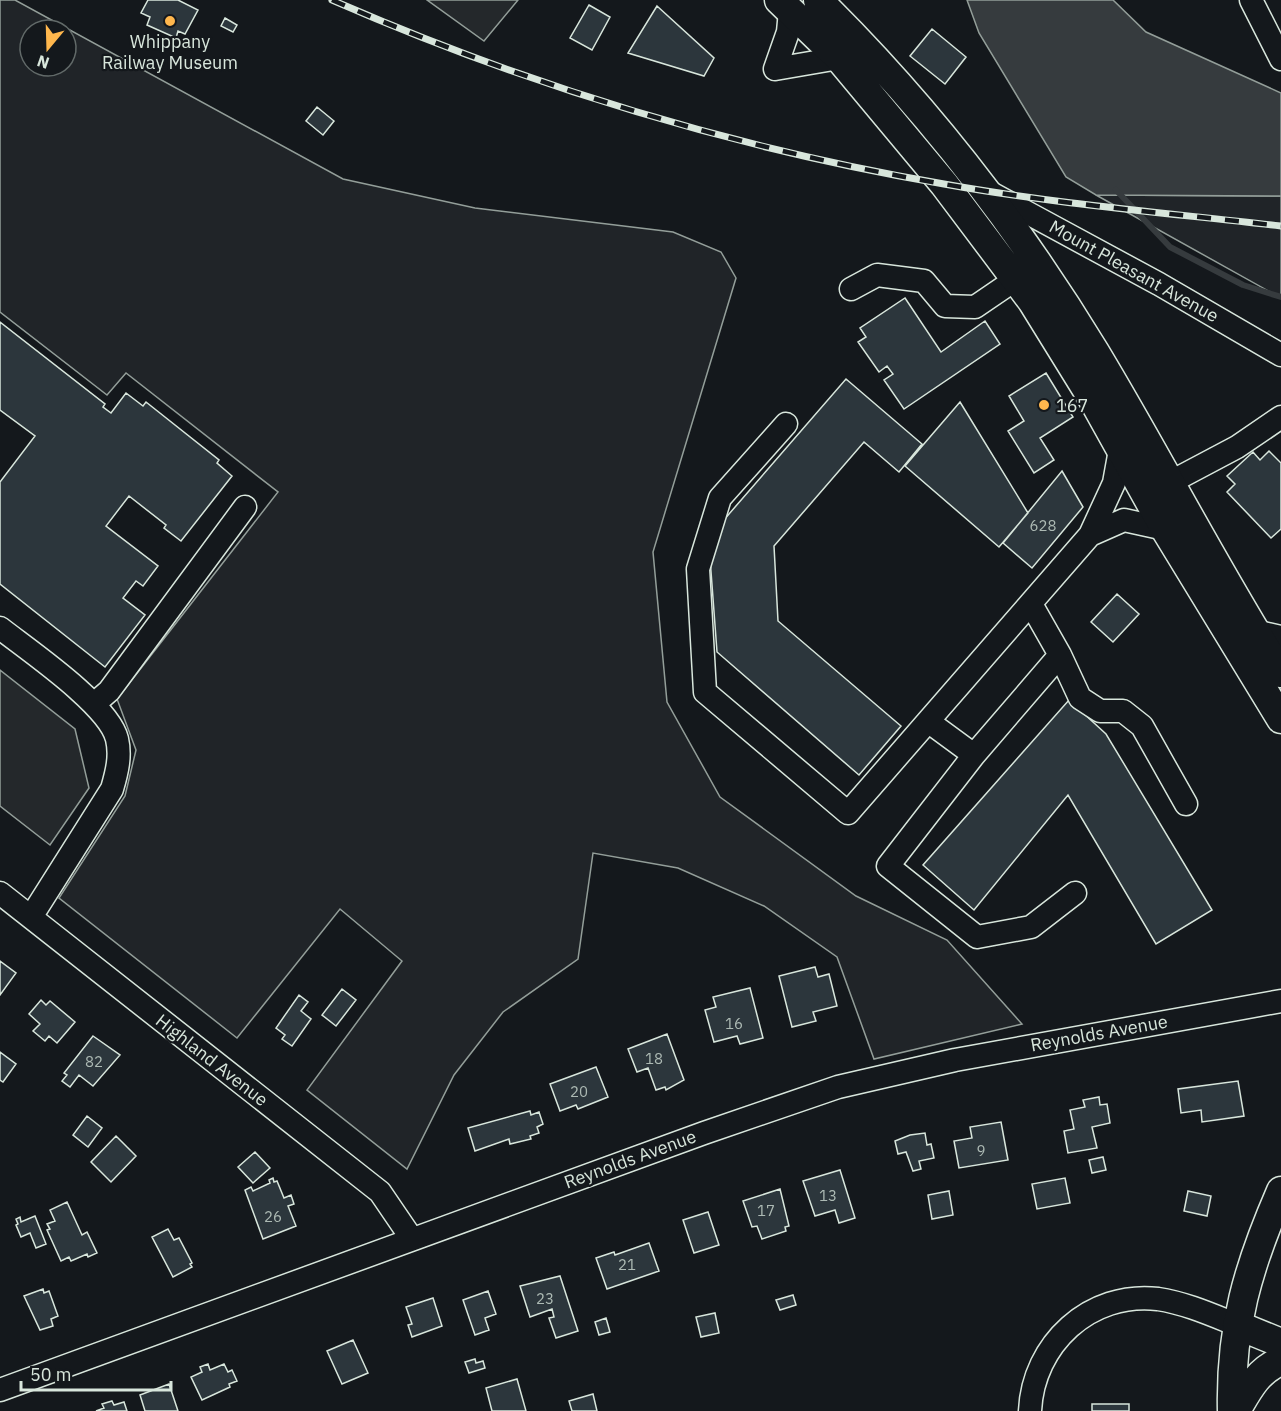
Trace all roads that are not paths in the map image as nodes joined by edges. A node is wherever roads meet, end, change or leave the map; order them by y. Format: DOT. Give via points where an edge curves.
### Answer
graph roads {
  1 [pos="818,0"];
  2 [pos="1251,0"];
  3 [pos="785,6"];
  4 [pos="839,58"];
  5 [pos="1281,59"];
  6 [pos="986,191"];
  7 [pos="1016,279"];
  8 [pos="851,289"];
  9 [pos="1281,355"];
  10 [pos="1278,419"];
  11 [pos="786,424"];
  12 [pos="1120,450"];
  13 [pos="1169,483"];
  14 [pos="245,507"];
  15 [pos="1165,529"];
  16 [pos="1090,535"];
  17 [pos="1031,604"];
  18 [pos="0,628"];
  19 [pos="1268,634"];
  20 [pos="1060,655"];
  21 [pos="1281,673"];
  22 [pos="94,704"];
  23 [pos="1281,719"];
  24 [pos="929,722"];
  25 [pos="975,755"];
  26 [pos="1186,804"];
  27 [pos="0,893"];
  28 [pos="1075,893"];
  29 [pos="30,917"];
  30 [pos="1281,1000"];
  31 [pos="1281,1191"];
  32 [pos="412,1239"];
  33 [pos="1237,1325"];
  34 [pos="1281,1343"];
  35 [pos="1281,1361"];
  36 [pos="0,1390"];
  37 [pos="1030,1411"];
  38 [pos="1234,1411"];
  1 -- 6 [label="main road" via="925,115"];
  2 -- 5 [label="street"];
  3 -- 4 [label="main road"];
  3 -- 4 [label="street" via="788,32 775,69"];
  4 -- 7 [label="main road" via="944,184"];
  6 -- 9 [label="street, Mount Pleasant Avenue"];
  6 -- 13 [label="main road" via="1095,353"];
  7 -- 8 [label="street" via="975,307 945,306 924,282 877,275"];
  7 -- 12 [label="main road" via="1092,398"];
  10 -- 13 [label="street" via="1237,447"];
  11 -- 24 [label="street" via="720,498 698,569 705,692 848,813"];
  12 -- 15 [label="main road"];
  12 -- 16 [label="street" via="1114,483"];
  13 -- 19 [label="main road"];
  14 -- 22 [label="street" via="109,691"];
  15 -- 16 [label="street" via="1124,520"];
  15 -- 23 [label="main road"];
  16 -- 17 [label="street"];
  17 -- 20 [label="street"];
  17 -- 24 [label="street"];
  18 -- 22 [label="street"];
  19 -- 21 [label="main road"];
  20 -- 25 [label="street"];
  20 -- 26 [label="street" via="1080,698 1100,711 1123,711 1142,726"];
  22 -- 29 [label="street" via="117,737 120,765 112,789"];
  24 -- 25 [label="street"];
  25 -- 28 [label="street" via="888,866 977,937 1031,927"];
  27 -- 29 [label="street, Highland Avenue"];
  29 -- 32 [label="street, Highland Avenue" via="380,1192"];
  30 -- 32 [label="street, Reynolds Avenue" via="955,1060 838,1087"];
  31 -- 33 [label="main road" via="1258,1244"];
  32 -- 36 [label="street, Reynolds Avenue"];
  33 -- 34 [label="main road"];
  33 -- 37 [label="street" via="1160,1299 1132,1299 1100,1307 1070,1326 1051,1346 1033,1383"];
  33 -- 38 [label="main road"];
  35 -- 38 [label="main road" via="1266,1368 1250,1385"];
}
